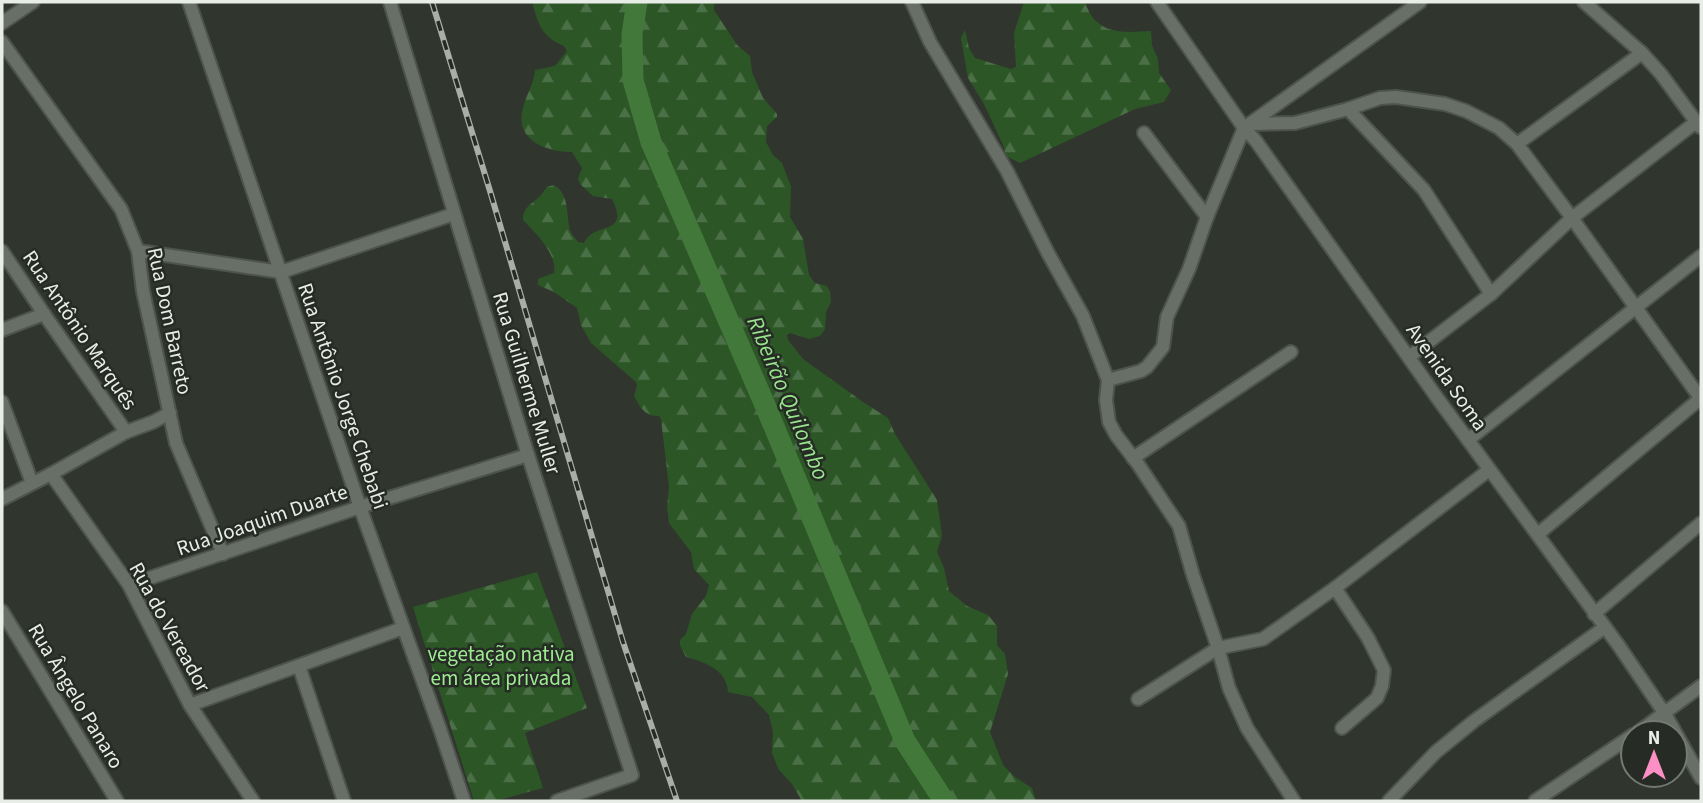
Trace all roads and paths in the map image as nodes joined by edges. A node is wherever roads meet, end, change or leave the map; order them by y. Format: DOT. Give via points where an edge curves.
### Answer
graph roads {
  1 [pos="33,2"];
  2 [pos="189,2"];
  3 [pos="390,2"];
  4 [pos="912,2"];
  5 [pos="1420,2"];
  6 [pos="1584,2"];
  7 [pos="1163,4"];
  8 [pos="2,23"];
  9 [pos="2,42"];
  10 [pos="1642,53"];
  11 [pos="1349,109"];
  12 [pos="1248,126"];
  13 [pos="1699,126"];
  14 [pos="1144,133"];
  15 [pos="1517,144"];
  16 [pos="454,214"];
  17 [pos="1207,217"];
  18 [pos="1573,218"];
  19 [pos="2,251"];
  20 [pos="138,251"];
  21 [pos="1701,256"];
  22 [pos="281,272"];
  23 [pos="1491,294"];
  24 [pos="1637,308"];
  25 [pos="44,314"];
  26 [pos="2,330"];
  27 [pos="1291,352"];
  28 [pos="1409,357"];
  29 [pos="1108,380"];
  30 [pos="1701,398"];
  31 [pos="2,401"];
  32 [pos="170,413"];
  33 [pos="126,432"];
  34 [pos="1468,440"];
  35 [pos="528,455"];
  36 [pos="1133,458"];
  37 [pos="1489,470"];
  38 [pos="51,474"];
  39 [pos="32,483"];
  40 [pos="2,499"];
  41 [pos="360,508"];
  42 [pos="1701,523"];
  43 [pos="1538,534"];
  44 [pos="223,554"];
  45 [pos="129,585"];
  46 [pos="1335,587"];
  47 [pos="2,611"];
  48 [pos="1594,614"];
  49 [pos="1605,627"];
  50 [pos="403,628"];
  51 [pos="1218,648"];
  52 [pos="299,666"];
  53 [pos="1701,686"];
  54 [pos="1138,699"];
  55 [pos="190,705"];
  56 [pos="1665,714"];
  57 [pos="1658,719"];
  58 [pos="1342,727"];
  59 [pos="1619,745"];
  60 [pos="1701,778"];
  61 [pos="117,801"];
  62 [pos="253,801"];
  63 [pos="344,801"];
  64 [pos="464,801"];
  65 [pos="557,801"];
  66 [pos="1294,801"];
  67 [pos="1389,801"];
  68 [pos="1535,801"];
  1 -- 8 [label="street"];
  2 -- 22 [label="street, Rua Antônio Jorge Chebabi"];
  3 -- 16 [label="street, Rua Guilherme Muller"];
  4 -- 29 [label="street" via="1083,316"];
  5 -- 12 [label="street"];
  6 -- 10 [label="street"];
  7 -- 12 [label="street, Avenida Soma"];
  9 -- 20 [label="street, Rua Dom Barreto" via="121,209"];
  10 -- 13 [label="street"];
  10 -- 15 [label="street"];
  11 -- 12 [label="street" via="1296,123"];
  11 -- 15 [label="street" via="1396,97 1445,104 1485,120"];
  11 -- 23 [label="street" via="1424,190"];
  12 -- 17 [label="street"];
  12 -- 28 [label="street, Avenida Soma"];
  13 -- 18 [label="street"];
  14 -- 17 [label="street"];
  15 -- 18 [label="street"];
  16 -- 22 [label="street"];
  16 -- 35 [label="street, Rua Guilherme Muller"];
  17 -- 29 [label="street" via="1167,317 1163,347 1141,371"];
  18 -- 23 [label="street"];
  18 -- 24 [label="street"];
  19 -- 25 [label="street, Rua Antônio Marquês"];
  20 -- 22 [label="street"];
  20 -- 32 [label="street, Rua Dom Barreto"];
  21 -- 24 [label="street"];
  22 -- 41 [label="street, Rua Antônio Jorge Chebabi"];
  23 -- 28 [label="street"];
  24 -- 30 [label="street"];
  24 -- 34 [label="street"];
  25 -- 26 [label="street"];
  25 -- 33 [label="street, Rua Antônio Marquês"];
  27 -- 36 [label="street"];
  28 -- 34 [label="street, Avenida Soma"];
  29 -- 36 [label="street" via="1109,422"];
  30 -- 43 [label="street"];
  31 -- 39 [label="street"];
  32 -- 33 [label="street"];
  32 -- 44 [label="street, Rua Dom Barreto" via="183,464"];
  33 -- 38 [label="street"];
  34 -- 37 [label="street, Avenida Soma"];
  35 -- 41 [label="street, Rua Joaquim Duarte"];
  35 -- 65 [label="street, Rua Guilherme Muller" via="632,775"];
  36 -- 51 [label="street" via="1179,526"];
  37 -- 43 [label="street, Avenida Soma"];
  37 -- 46 [label="street"];
  38 -- 39 [label="street"];
  38 -- 45 [label="street, Rua do Vereador"];
  39 -- 40 [label="street"];
  41 -- 44 [label="street, Rua Joaquim Duarte"];
  41 -- 50 [label="street, Rua Antônio Jorge Chebabi"];
  42 -- 48 [label="street"];
  43 -- 48 [label="street, Avenida Soma"];
  44 -- 45 [label="street, Rua Joaquim Duarte"];
  45 -- 55 [label="street, Rua do Vereador"];
  46 -- 51 [label="street" via="1263,639"];
  46 -- 58 [label="street" via="1384,670 1377,698"];
  47 -- 61 [label="street, Rua Ângelo Panaro"];
  48 -- 49 [label="street, Avenida Soma"];
  49 -- 56 [label="street, Avenida Soma"];
  49 -- 67 [label="street" via="1465,728"];
  50 -- 52 [label="street"];
  50 -- 64 [label="street, Rua Antônio Jorge Chebabi"];
  51 -- 54 [label="street"];
  51 -- 66 [label="street" via="1247,727"];
  52 -- 55 [label="street"];
  52 -- 63 [label="street"];
  53 -- 56 [label="street"];
  55 -- 62 [label="street, Rua do Vereador"];
  56 -- 57 [label="street"];
  56 -- 60 [label="street, Avenida Soma"];
  59 -- 68 [label="street"];
}
